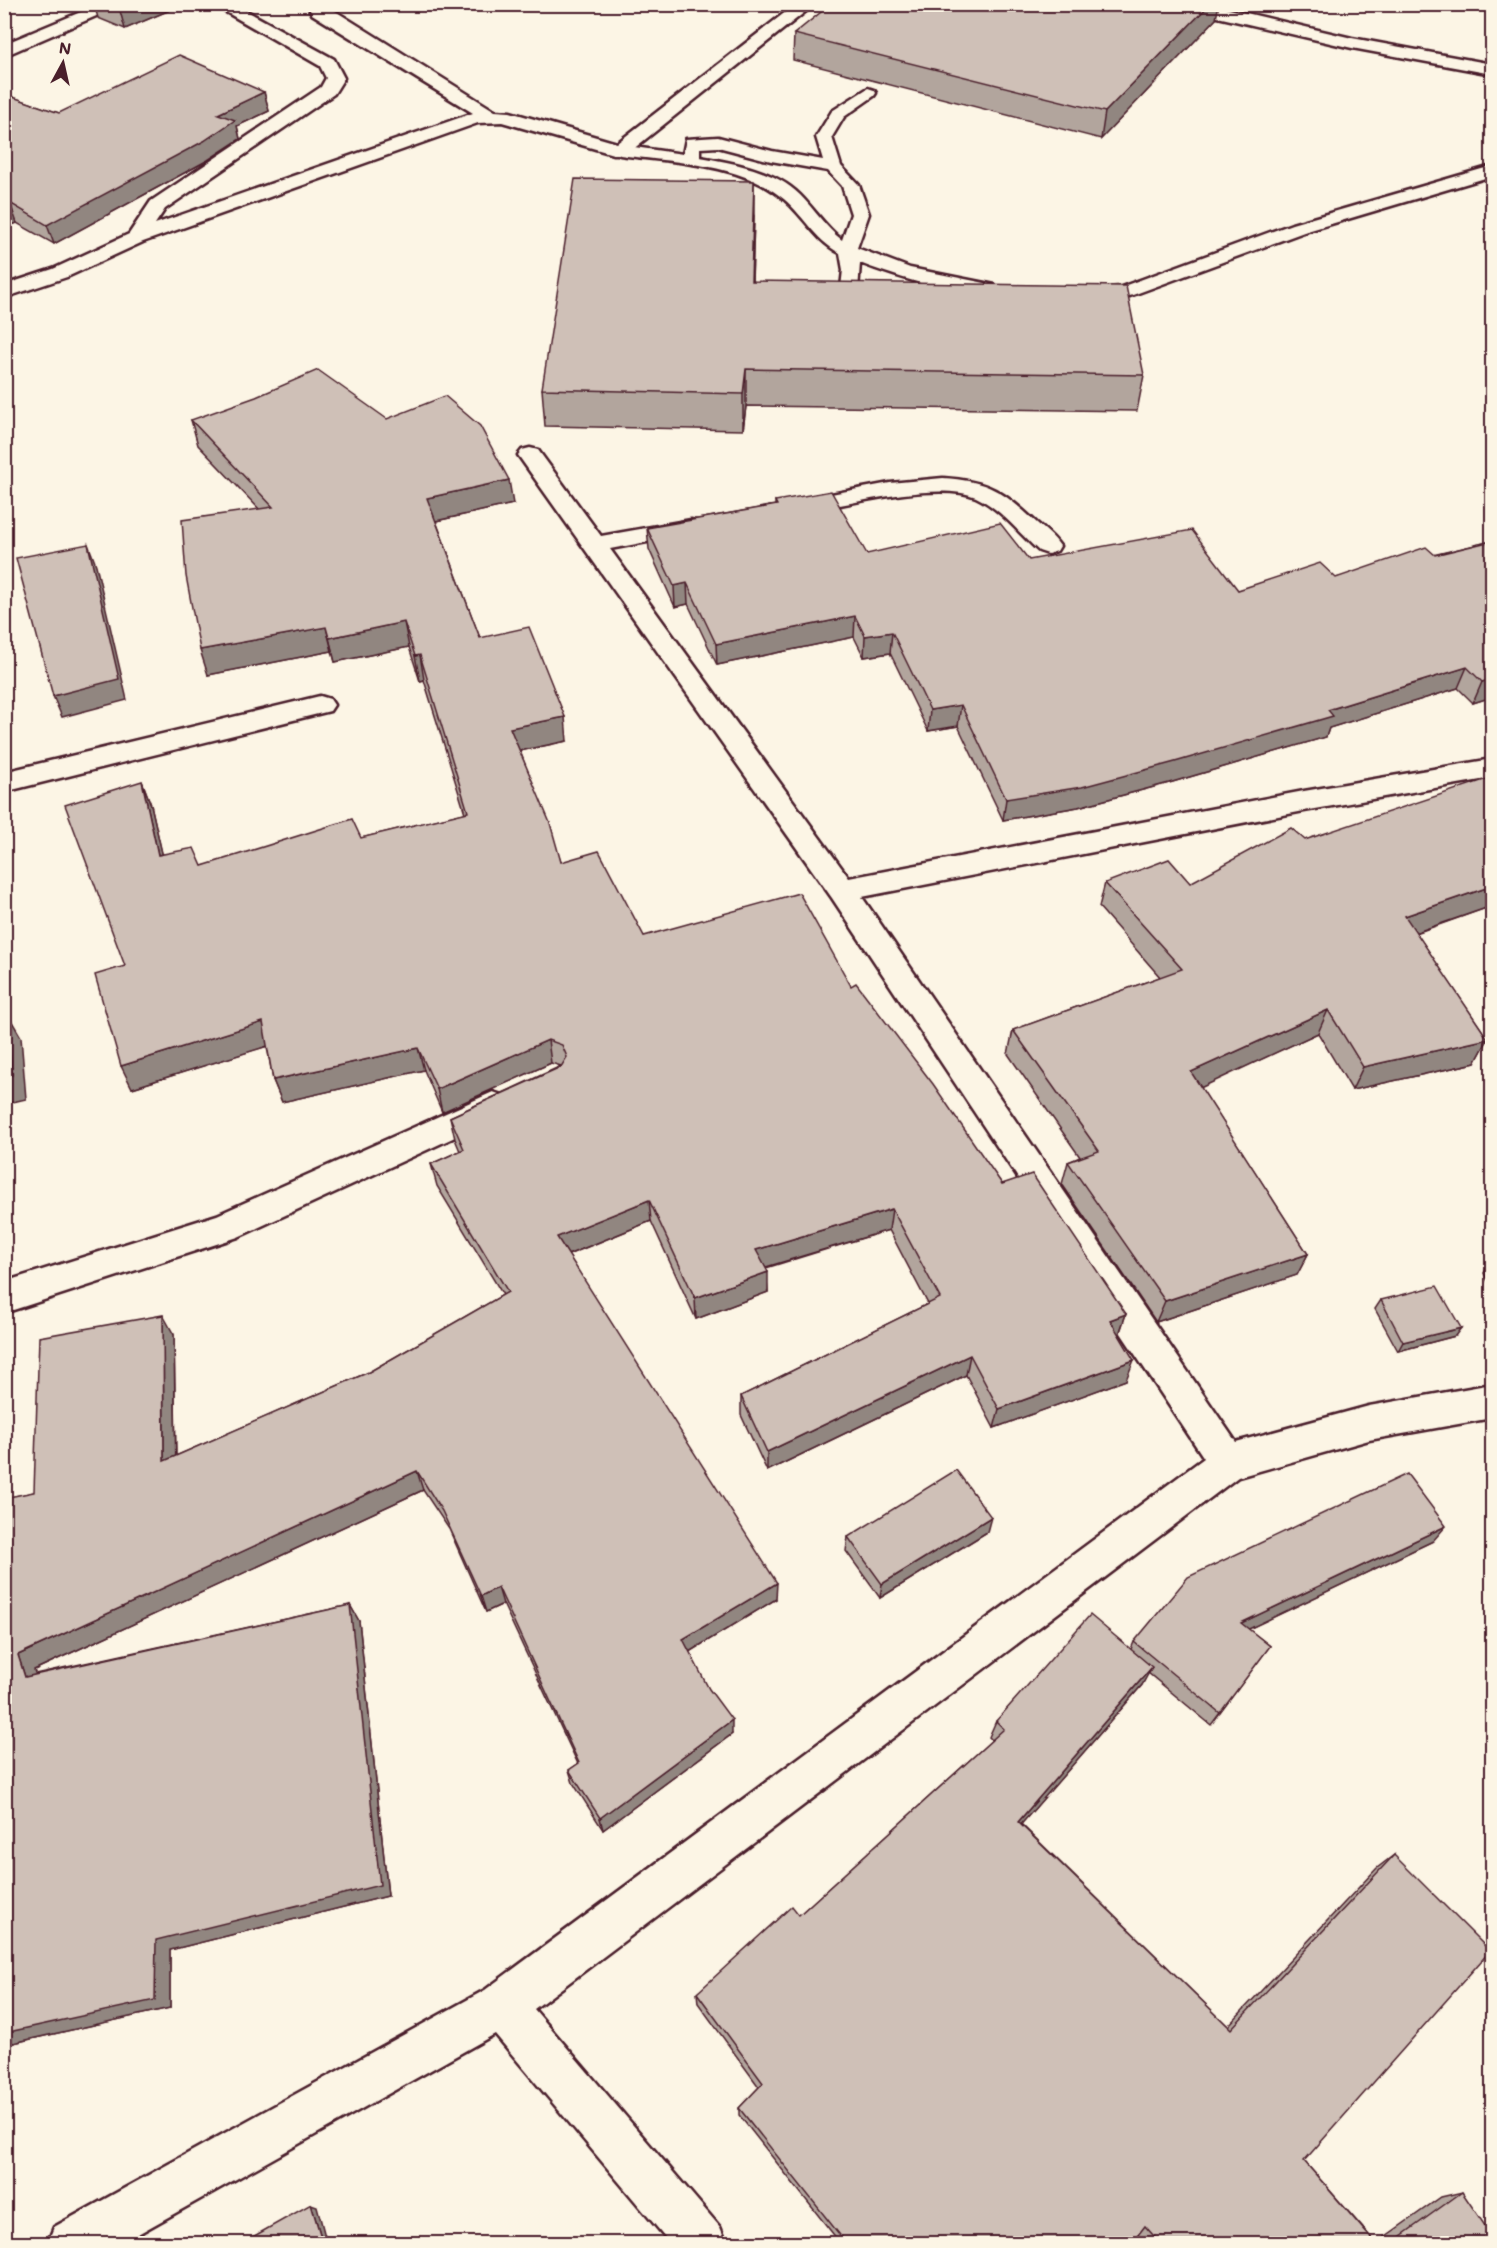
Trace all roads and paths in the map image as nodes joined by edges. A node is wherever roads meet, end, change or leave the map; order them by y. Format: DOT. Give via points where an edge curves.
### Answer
graph roads {
  1 [pos="116,4"];
  2 [pos="220,4"];
  3 [pos="315,4"];
  4 [pos="807,4"];
  5 [pos="1183,4"];
  6 [pos="4,51"];
  7 [pos="1492,69"];
  8 [pos="868,93"];
  9 [pos="489,116"];
  10 [pos="620,150"];
  11 [pos="691,161"];
  12 [pos="833,167"];
  13 [pos="1492,171"];
  14 [pos="136,238"];
  15 [pos="848,249"];
  16 [pos="1006,291"];
  17 [pos="4,292"];
  18 [pos="1069,295"];
  19 [pos="848,305"];
  20 [pos="530,455"];
  21 [pos="773,511"];
  22 [pos="718,522"];
  23 [pos="596,544"];
  24 [pos="1048,546"];
  25 [pos="320,705"];
  26 [pos="1492,768"];
  27 [pos="4,782"];
  28 [pos="842,890"];
  29 [pos="519,1093"];
  30 [pos="4,1298"];
  31 [pos="1492,1401"];
  32 [pos="1228,1462"];
  33 [pos="501,2006"];
  34 [pos="71,2244"];
  35 [pos="703,2244"];
  1 -- 6 [label="street"];
  2 -- 14 [label="street" via="328,63 335,78 328,90 158,206"];
  3 -- 9 [label="street" via="318,10"];
  4 -- 10 [label="street"];
  5 -- 7 [label="street" via="1352,43"];
  8 -- 12 [label="lane" via="838,114 824,137"];
  9 -- 10 [label="street" via="503,116"];
  9 -- 14 [label="street"];
  10 -- 11 [label="lane"];
  11 -- 12 [label="lane" via="692,143 718,142"];
  11 -- 15 [label="lane" via="747,174 780,187 827,237"];
  12 -- 15 [label="lane" via="850,185 860,214"];
  13 -- 18 [label="lane" via="1298,228 1124,292"];
  14 -- 17 [label="street" via="60,273"];
  15 -- 16 [label="lane" via="926,280"];
  15 -- 19 [label="lane" via="852,270"];
  20 -- 23 [label="street"];
  21 -- 24 [label="street" via="933,484 962,484 986,492"];
  22 -- 23 [label="street"];
  23 -- 28 [label="street"];
  25 -- 27 [label="street"];
  26 -- 28 [label="street"];
  28 -- 32 [label="street"];
  29 -- 30 [label="street" via="226,1227"];
  31 -- 32 [label="street" via="1369,1423"];
  32 -- 33 [label="street"];
  33 -- 34 [label="street"];
  33 -- 35 [label="street"];
}
